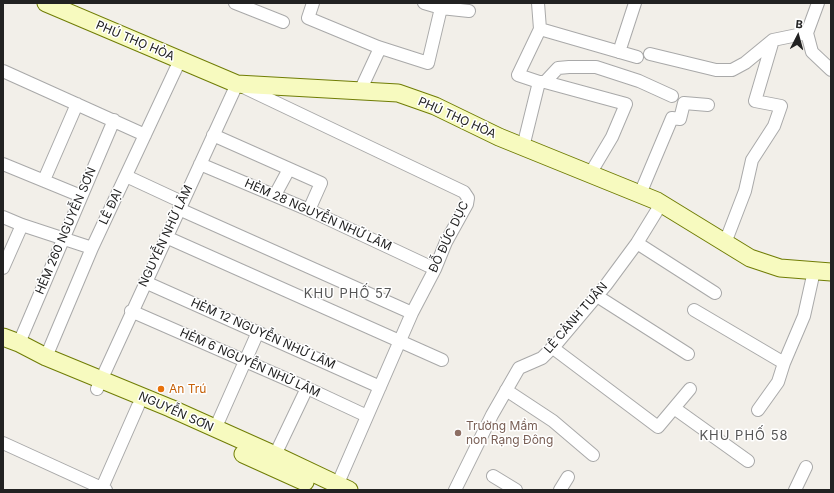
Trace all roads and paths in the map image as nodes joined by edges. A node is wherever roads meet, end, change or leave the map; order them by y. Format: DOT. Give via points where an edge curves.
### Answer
graph roads {
  1 [pos="46,3"];
  2 [pos="313,3"];
  3 [pos="424,3"];
  4 [pos="538,3"];
  5 [pos="635,3"];
  6 [pos="818,3"];
  7 [pos="243,5"];
  8 [pos="441,8"];
  9 [pos="469,11"];
  10 [pos="283,22"];
  11 [pos="540,29"];
  12 [pos="807,33"];
  13 [pos="773,40"];
  14 [pos="380,48"];
  15 [pos="619,52"];
  16 [pos="650,54"];
  17 [pos="637,57"];
  18 [pos="180,60"];
  19 [pos="831,70"];
  20 [pos="3,72"];
  21 [pos="542,82"];
  22 [pos="237,84"];
  23 [pos="360,91"];
  24 [pos="672,96"];
  25 [pos="77,104"];
  26 [pos="708,105"];
  27 [pos="114,120"];
  28 [pos="145,135"];
  29 [pos="213,135"];
  30 [pos="523,147"];
  31 [pos="3,164"];
  32 [pos="200,164"];
  33 [pos="289,168"];
  34 [pos="590,174"];
  35 [pos="126,176"];
  36 [pos="44,180"];
  37 [pos="640,194"];
  38 [pos="275,195"];
  39 [pos="81,196"];
  40 [pos="661,204"];
  41 [pos="181,205"];
  42 [pos="309,210"];
  43 [pos="3,217"];
  44 [pos="22,226"];
  45 [pos="166,237"];
  46 [pos="63,238"];
  47 [pos="637,243"];
  48 [pos="725,243"];
  49 [pos="92,248"];
  50 [pos="3,268"];
  51 [pos="434,269"];
  52 [pos="814,271"];
  53 [pos="831,272"];
  54 [pos="145,282"];
  55 [pos="714,293"];
  56 [pos="597,296"];
  57 [pos="694,310"];
  58 [pos="132,311"];
  59 [pos="412,313"];
  60 [pos="258,332"];
  61 [pos="3,337"];
  62 [pos="401,340"];
  63 [pos="19,343"];
  64 [pos="553,348"];
  65 [pos="3,349"];
  66 [pos="688,354"];
  67 [pos="46,357"];
  68 [pos="442,360"];
  69 [pos="245,361"];
  70 [pos="784,363"];
  71 [pos="98,384"];
  72 [pos="380,387"];
  73 [pos="307,388"];
  74 [pos="690,389"];
  75 [pos="506,390"];
  76 [pos="138,406"];
  77 [pos="674,408"];
  78 [pos="758,410"];
  79 [pos="367,416"];
  80 [pos="215,430"];
  81 [pos="3,443"];
  82 [pos="275,455"];
  83 [pos="593,455"];
  84 [pos="748,461"];
  85 [pos="806,467"];
  86 [pos="493,476"];
  87 [pos="568,478"];
  88 [pos="103,489"];
  89 [pos="336,489"];
  90 [pos="455,490"];
  91 [pos="516,490"];
  92 [pos="560,490"];
  93 [pos="795,490"];
  1 -- 18 [label="street, PHÚ THỌ HÒA"];
  2 -- 14 [label="street" via="308,18"];
  3 -- 8 [label="street"];
  4 -- 11 [label="street"];
  5 -- 15 [label="street"];
  6 -- 12 [label="street"];
  7 -- 10 [label="street"];
  8 -- 9 [label="street"];
  8 -- 14 [label="street" via="428,63"];
  11 -- 15 [label="street"];
  11 -- 21 [label="street" via="518,75"];
  12 -- 13 [label="street"];
  12 -- 19 [label="street" via="812,52"];
  13 -- 16 [label="street" via="745,63 732,70 716,70"];
  13 -- 48 [label="street" via="755,101 781,106 774,126 752,160 745,191"];
  14 -- 23 [label="street"];
  15 -- 17 [label="street"];
  18 -- 22 [label="street, PHÚ THỌ HÒA"];
  18 -- 28 [label="street, LÊ ĐẠI"];
  20 -- 25 [label="street"];
  21 -- 24 [label="street" via="558,68 596,67 639,81"];
  21 -- 30 [label="street"];
  21 -- 34 [label="street" via="626,104 612,137"];
  22 -- 23 [label="street, PHÚ THỌ HÒA"];
  22 -- 29 [label="street, NGUYỄN NHỮ LÃM"];
  22 -- 51 [label="street, ĐỖ ĐỨC DỤC" via="464,192 468,198 467,204"];
  23 -- 30 [label="street, PHÚ THỌ HÒA" via="398,94 435,106"];
  25 -- 27 [label="street"];
  25 -- 36 [label="street"];
  26 -- 37 [label="street" via="684,103 680,119 672,118"];
  27 -- 28 [label="street"];
  27 -- 39 [label="street, HẺM 260 NGUYỄN SƠN"];
  28 -- 35 [label="street, LÊ ĐẠI"];
  29 -- 32 [label="street, NGUYỄN NHỮ LÃM"];
  29 -- 33 [label="street"];
  30 -- 34 [label="street, PHÚ THỌ HÒA"];
  31 -- 36 [label="street"];
  32 -- 38 [label="street, HẺM 28 NGUYỄN NHỮ LÃM"];
  32 -- 41 [label="street, NGUYỄN NHỮ LÃM"];
  33 -- 38 [label="street"];
  33 -- 42 [label="street" via="321,183"];
  34 -- 37 [label="street, PHÚ THỌ HÒA"];
  35 -- 41 [label="street"];
  35 -- 49 [label="street, LÊ ĐẠI"];
  36 -- 39 [label="street"];
  37 -- 40 [label="street, PHÚ THỌ HÒA"];
  38 -- 42 [label="street, HẺM 28 NGUYỄN NHỮ LÃM"];
  39 -- 46 [label="street, HẺM 260 NGUYỄN SƠN"];
  40 -- 47 [label="street, LÊ CẢNH TUÂN"];
  40 -- 48 [label="street, PHÚ THỌ HÒA"];
  41 -- 45 [label="street, NGUYỄN NHỮ LÃM"];
  41 -- 59 [label="street"];
  42 -- 51 [label="street, HẺM 28 NGUYỄN NHỮ LÃM"];
  43 -- 44 [label="street"];
  44 -- 46 [label="street"];
  44 -- 50 [label="street"];
  45 -- 54 [label="street, NGUYỄN NHỮ LÃM"];
  45 -- 62 [label="street"];
  46 -- 49 [label="street"];
  46 -- 63 [label="street, HẺM 260 NGUYỄN SƠN"];
  47 -- 55 [label="street"];
  47 -- 56 [label="street, LÊ CẢNH TUÂN"];
  48 -- 52 [label="street, PHÚ THỌ HÒA" via="750,258 780,268"];
  49 -- 67 [label="street, LÊ ĐẠI"];
  51 -- 59 [label="street, ĐỖ ĐỨC DỤC"];
  52 -- 53 [label="street, PHÚ THỌ HÒA"];
  52 -- 70 [label="street" via="804,316"];
  54 -- 58 [label="street, NGUYỄN NHỮ LÃM"];
  54 -- 60 [label="street, HẺM 12 NGUYỄN NHỮ LÃM"];
  56 -- 64 [label="street, LÊ CẢNH TUÂN"];
  56 -- 66 [label="street"];
  57 -- 70 [label="street"];
  58 -- 69 [label="street, HẺM 6 NGUYỄN NHỮ LÃM"];
  58 -- 71 [label="street, NGUYỄN NHỮ LÃM"];
  59 -- 62 [label="street, ĐỖ ĐỨC DỤC"];
  60 -- 69 [label="street"];
  60 -- 72 [label="street, HẺM 12 NGUYỄN NHỮ LÃM"];
  61 -- 63 [label="street, NGUYỄN SƠN"];
  62 -- 68 [label="street"];
  62 -- 72 [label="street, ĐỖ ĐỨC DỤC"];
  63 -- 67 [label="street, NGUYỄN SƠN"];
  64 -- 75 [label="street, LÊ CẢNH TUÂN" via="542,358 519,368"];
  64 -- 77 [label="street" via="658,427"];
  65 -- 71 [label="street, NGUYỄN SƠN"];
  67 -- 71 [label="street, NGUYỄN SƠN"];
  69 -- 73 [label="street, HẺM 6 NGUYỄN NHỮ LÃM"];
  69 -- 80 [label="street"];
  70 -- 78 [label="street" via="778,382"];
  71 -- 76 [label="street, NGUYỄN SƠN"];
  71 -- 80 [label="street, NGUYỄN SƠN" via="170,408"];
  72 -- 79 [label="street, ĐỖ ĐỨC DỤC"];
  73 -- 79 [label="street, HẺM 6 NGUYỄN NHỮ LÃM"];
  73 -- 82 [label="street"];
  74 -- 77 [label="street"];
  75 -- 83 [label="street" via="553,421"];
  75 -- 90 [label="street, LÊ CẢNH TUÂN"];
  76 -- 88 [label="street"];
  76 -- 89 [label="street, NGUYỄN SƠN"];
  77 -- 84 [label="street"];
  79 -- 89 [label="street, ĐỖ ĐỨC DỤC"];
  80 -- 82 [label="street, NGUYỄN SƠN"];
  81 -- 88 [label="street"];
  82 -- 89 [label="street, NGUYỄN SƠN"];
  85 -- 93 [label="street"];
  86 -- 91 [label="street"];
  87 -- 92 [label="street"];
}
